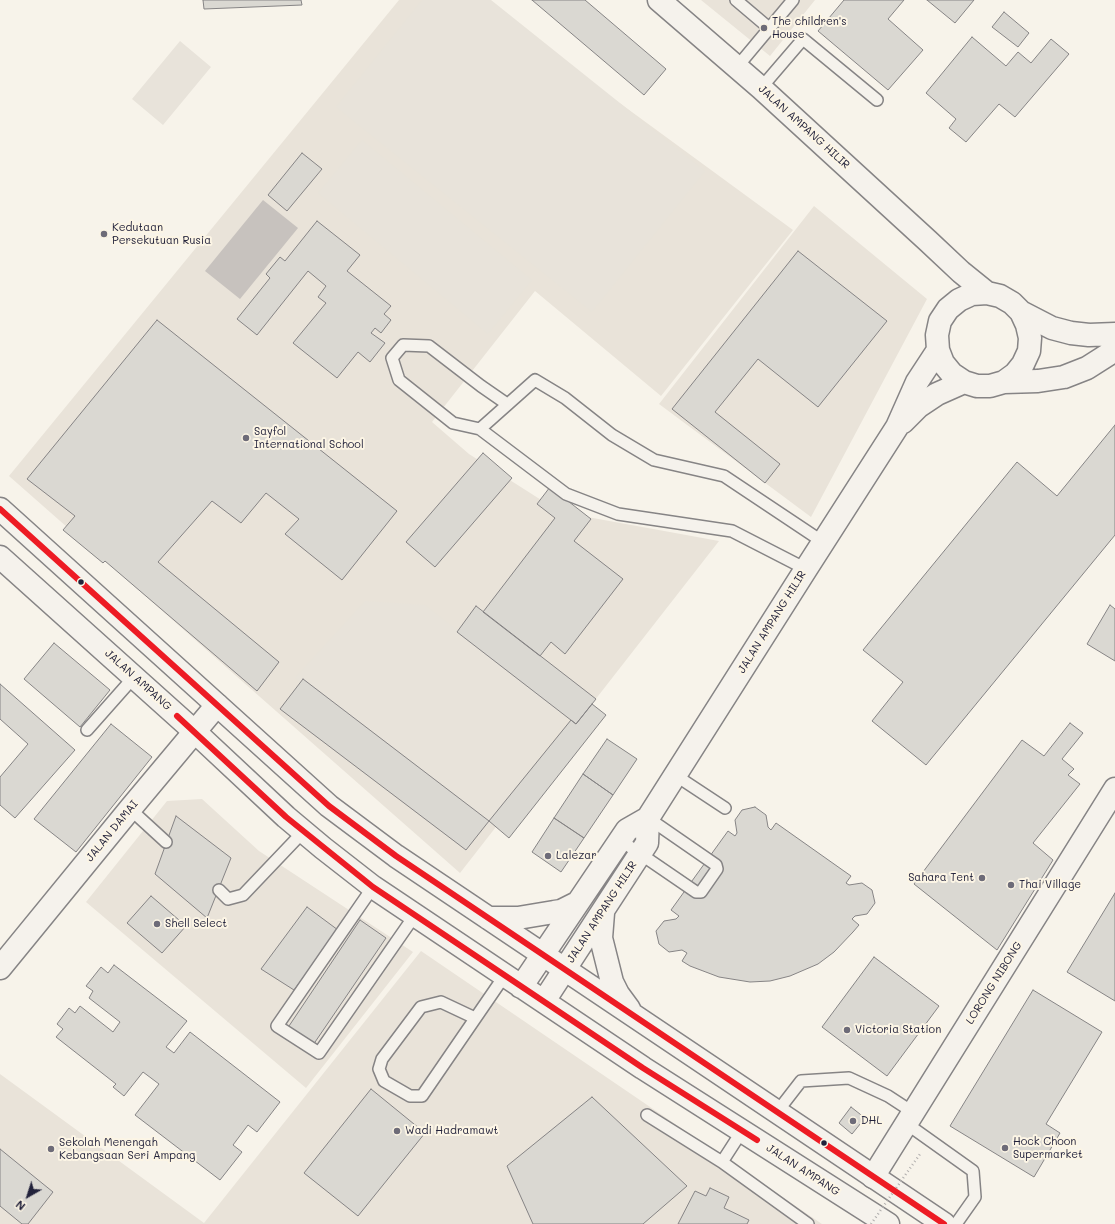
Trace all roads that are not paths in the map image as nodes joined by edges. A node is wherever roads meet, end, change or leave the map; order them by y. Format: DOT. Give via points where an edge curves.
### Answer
graph roads {
  1 [pos="659,0"];
  2 [pos="736,0"];
  3 [pos="793,0"];
  4 [pos="769,28"];
  5 [pos="737,67"];
  6 [pos="761,88"];
  7 [pos="877,100"];
  8 [pos="946,257"];
  9 [pos="987,293"];
  10 [pos="959,300"];
  11 [pos="1021,312"];
  12 [pos="1115,334"];
  13 [pos="1115,348"];
  14 [pos="938,350"];
  15 [pos="964,382"];
  16 [pos="1004,382"];
  17 [pos="507,404"];
  18 [pos="898,427"];
  19 [pos="480,429"];
  20 [pos="0,508"];
  21 [pos="823,542"];
  22 [pos="0,557"];
  23 [pos="806,569"];
  24 [pos="134,677"];
  25 [pos="217,705"];
  26 [pos="87,730"];
  27 [pos="194,731"];
  28 [pos="675,775"];
  29 [pos="1115,789"];
  30 [pos="725,808"];
  31 [pos="130,809"];
  32 [pos="648,818"];
  33 [pos="303,832"];
  34 [pos="620,840"];
  35 [pos="166,842"];
  36 [pos="640,854"];
  37 [pos="373,887"];
  38 [pos="219,890"];
  39 [pos="577,903"];
  40 [pos="603,913"];
  41 [pos="415,915"];
  42 [pos="488,918"];
  43 [pos="542,955"];
  44 [pos="3,960"];
  45 [pos="565,970"];
  46 [pos="513,981"];
  47 [pos="544,1001"];
  48 [pos="475,1018"];
  49 [pos="636,1018"];
  50 [pos="778,1112"];
  51 [pos="647,1115"];
  52 [pos="910,1119"];
  53 [pos="742,1130"];
  54 [pos="722,1162"];
  55 [pos="873,1176"];
  56 [pos="808,1224"];
  57 [pos="888,1224"];
  58 [pos="944,1224"];
  59 [pos="956,1224"];
  1 -- 5 [label="street, JALAN AMPANG HILIR"];
  2 -- 4 [label="lane"];
  3 -- 4 [label="lane"];
  4 -- 5 [label="lane"];
  5 -- 6 [label="street, JALAN AMPANG HILIR"];
  6 -- 7 [label="lane" via="803,39"];
  6 -- 8 [label="street, JALAN AMPANG HILIR"];
  8 -- 9 [label="street, JALAN AMPANG HILIR"];
  8 -- 10 [label="street, JALAN AMPANG HILIR" via="955,278"];
  9 -- 10 [label="street" via="972,294"];
  9 -- 11 [label="street" via="1000,296"];
  10 -- 14 [label="street" via="948,309 940,321 937,335"];
  11 -- 12 [label="street" via="1052,328 1071,333"];
  11 -- 16 [label="street" via="1028,324 1029,351 1024,364"];
  13 -- 16 [label="street" via="1087,368 1064,377"];
  14 -- 15 [label="street" via="943,363 952,374"];
  14 -- 18 [label="street, JALAN AMPANG HILIR" via="917,382"];
  15 -- 16 [label="street" via="990,386"];
  15 -- 18 [label="street, JALAN AMPANG HILIR" via="937,394 919,406"];
  17 -- 19 [label="lane"];
  17 -- 19 [label="lane" via="429,346 403,345 392,358 399,380 452,423"];
  17 -- 21 [label="lane" via="535,380 564,398 612,435 654,460 724,476"];
  18 -- 21 [label="street, JALAN AMPANG HILIR"];
  19 -- 23 [label="lane" via="566,494 618,514 732,531"];
  20 -- 25 [label="street"];
  21 -- 23 [label="street, JALAN AMPANG HILIR"];
  22 -- 24 [label="street, JALAN AMPANG"];
  23 -- 28 [label="street, JALAN AMPANG HILIR"];
  24 -- 26 [label="lane"];
  24 -- 27 [label="street, JALAN AMPANG"];
  25 -- 27 [label="street, JALAN DAMAI"];
  25 -- 42 [label="street" via="329,806 396,856"];
  27 -- 31 [label="street, JALAN DAMAI"];
  27 -- 33 [label="street, JALAN AMPANG"];
  28 -- 30 [label="lane"];
  28 -- 32 [label="street, JALAN AMPANG HILIR"];
  29 -- 52 [label="street, LORONG NIBONG"];
  31 -- 35 [label="lane"];
  31 -- 44 [label="street, JALAN DAMAI"];
  32 -- 34 [label="street, JALAN AMPANG HILIR" via="627,830"];
  32 -- 36 [label="street, JALAN AMPANG HILIR" via="647,844"];
  32 -- 36 [label="lane" via="716,865 717,869 701,892 696,892"];
  33 -- 37 [label="street, JALAN AMPANG"];
  33 -- 38 [label="lane" via="243,895 228,899"];
  34 -- 36 [label="lane"];
  34 -- 39 [label="street, JALAN AMPANG HILIR"];
  36 -- 40 [label="street, JALAN AMPANG HILIR"];
  37 -- 41 [label="street, JALAN AMPANG"];
  37 -- 41 [label="lane" via="277,1026 319,1053"];
  39 -- 42 [label="street" via="561,911 518,918"];
  39 -- 43 [label="street, JALAN AMPANG HILIR"];
  40 -- 45 [label="street, JALAN AMPANG HILIR"];
  40 -- 49 [label="street" via="601,938 612,982"];
  41 -- 46 [label="street, JALAN AMPANG"];
  42 -- 43 [label="street"];
  43 -- 45 [label="street"];
  43 -- 46 [label="street, JALAN AMPANG HILIR"];
  45 -- 47 [label="street, JALAN AMPANG HILIR"];
  45 -- 49 [label="street"];
  46 -- 47 [label="street, JALAN AMPANG"];
  46 -- 48 [label="lane"];
  47 -- 53 [label="street, JALAN AMPANG" via="637,1064"];
  48 -- 48 [label="lane" via="441,1002 420,1007 382,1059 379,1069 384,1081 410,1096 422,1096"];
  49 -- 50 [label="street"];
  50 -- 52 [label="lane" via="801,1081 849,1078 888,1096"];
  50 -- 55 [label="street"];
  51 -- 54 [label="lane"];
  52 -- 55 [label="street, LORONG NIBONG"];
  52 -- 59 [label="lane" via="973,1171 975,1198"];
  53 -- 54 [label="lane"];
  53 -- 57 [label="street, JALAN AMPANG"];
  54 -- 56 [label="lane"];
  55 -- 58 [label="street"];
}
